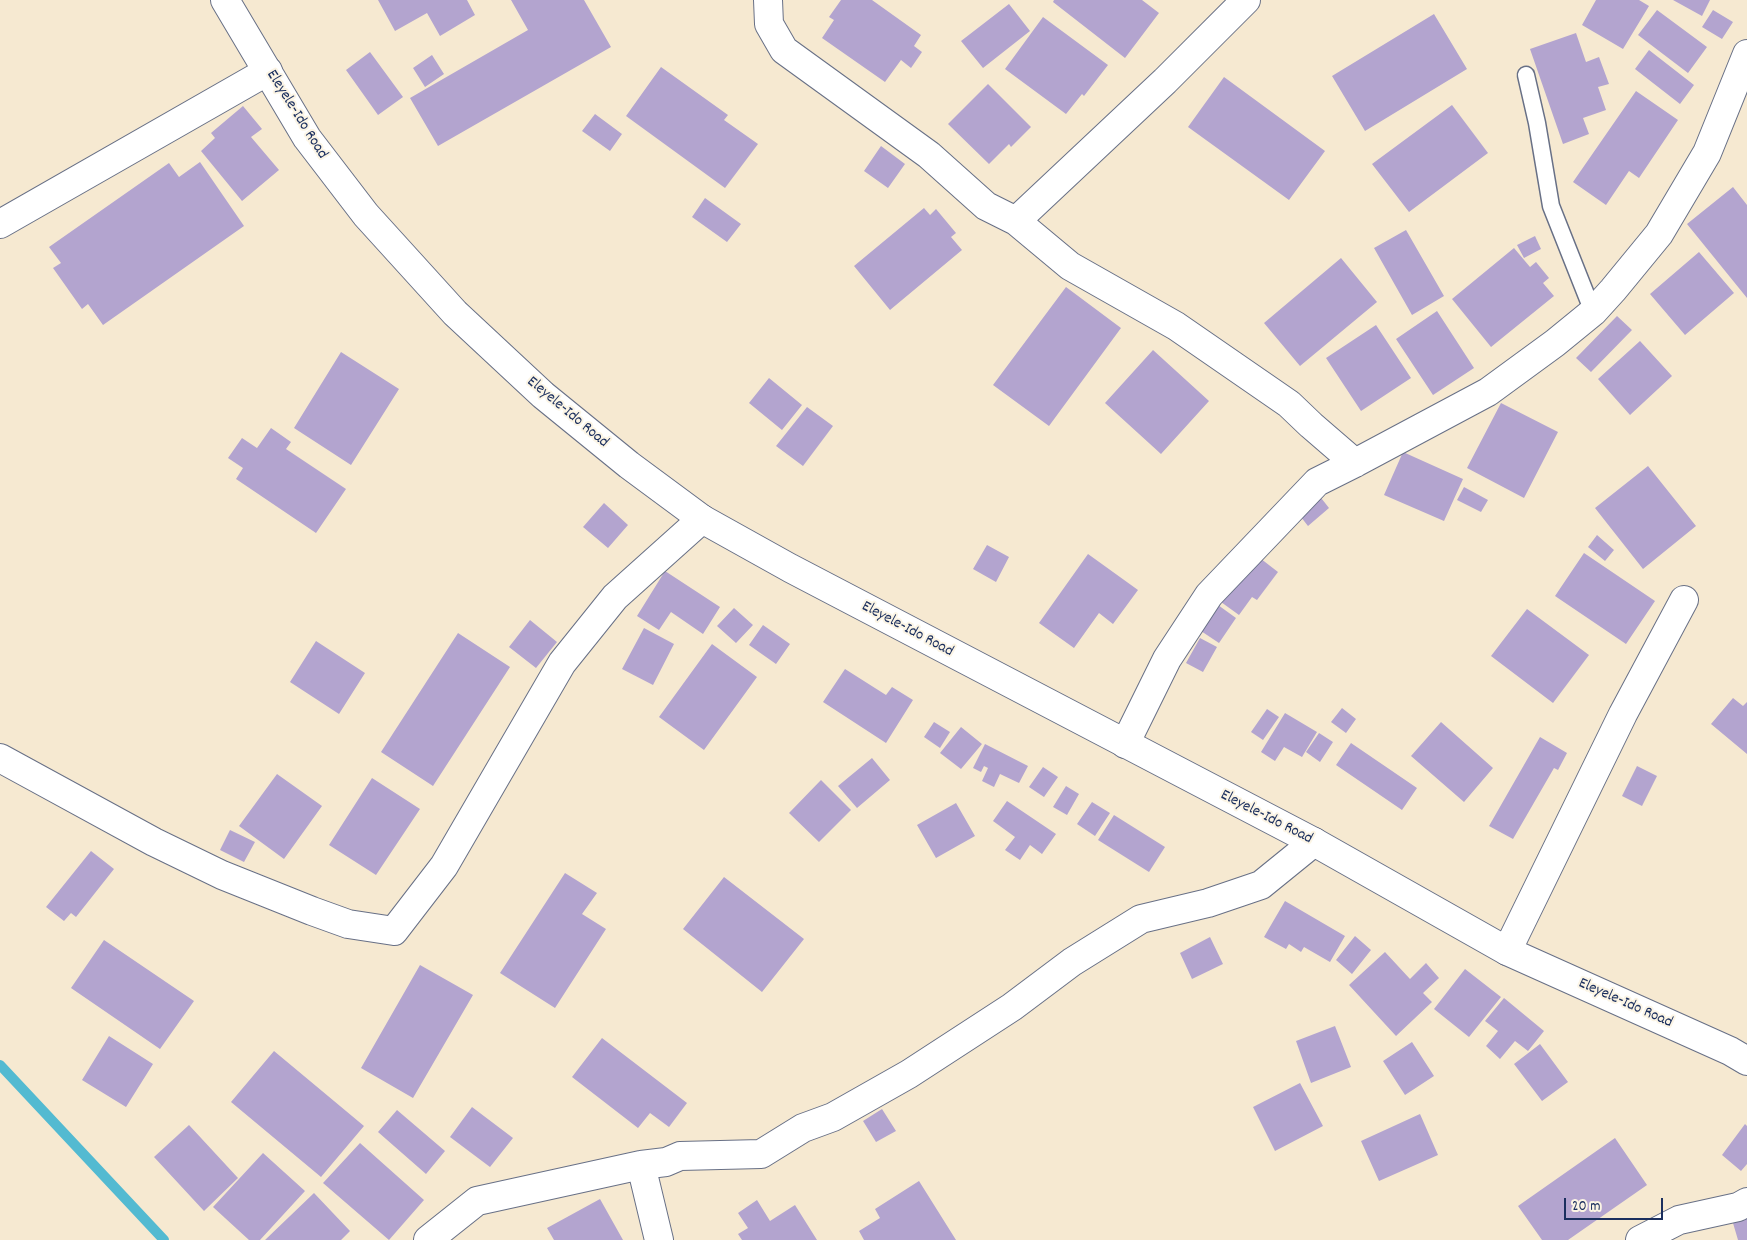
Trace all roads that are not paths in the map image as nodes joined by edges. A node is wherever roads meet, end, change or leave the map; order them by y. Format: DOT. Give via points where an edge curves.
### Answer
graph roads {
  1 [pos="226,0"];
  2 [pos="768,0"];
  3 [pos="1246,0"];
  4 [pos="1747,54"];
  5 [pos="268,71"];
  6 [pos="1526,75"];
  7 [pos="1016,220"];
  8 [pos="0,224"];
  9 [pos="1593,312"];
  10 [pos="1355,463"];
  11 [pos="702,519"];
  12 [pos="1684,600"];
  13 [pos="1125,744"];
  14 [pos="0,758"];
  15 [pos="1314,842"];
  16 [pos="1507,951"];
  17 [pos="1747,1061"];
  18 [pos="641,1166"];
  19 [pos="1747,1202"];
  20 [pos="428,1240"];
  21 [pos="659,1240"];
  22 [pos="1640,1240"];
  1 -- 5 [label="street, Eleyele-Ido Road"];
  2 -- 7 [label="street" via="768,24 784,50 930,155 986,206"];
  3 -- 7 [label="street" via="1165,81"];
  4 -- 9 [label="street" via="1707,153 1659,234"];
  5 -- 8 [label="street"];
  5 -- 11 [label="street, Eleyele-Ido Road" via="307,138 366,215 456,312 543,395"];
  6 -- 9 [label="lane" via="1551,206"];
  7 -- 10 [label="street" via="1070,266 1176,326 1290,404"];
  9 -- 10 [label="street" via="1488,392"];
  10 -- 13 [label="street" via="1317,482 1209,595 1167,659"];
  11 -- 13 [label="street, Eleyele-Ido Road"];
  11 -- 14 [label="street" via="615,597 562,663 444,866 394,931 348,924 222,875 154,842"];
  12 -- 16 [label="street" via="1623,714"];
  13 -- 15 [label="street, Eleyele-Ido Road"];
  15 -- 16 [label="street, Eleyele-Ido Road"];
  15 -- 18 [label="street" via="1261,884 1208,903 1141,919 1072,962 1012,1007 909,1074 833,1117 803,1128 761,1154 680,1156"];
  16 -- 17 [label="street, Eleyele-Ido Road"];
  18 -- 20 [label="street" via="477,1201"];
  18 -- 21 [label="street"];
  19 -- 22 [label="street" via="1738,1208 1679,1220"];
}
